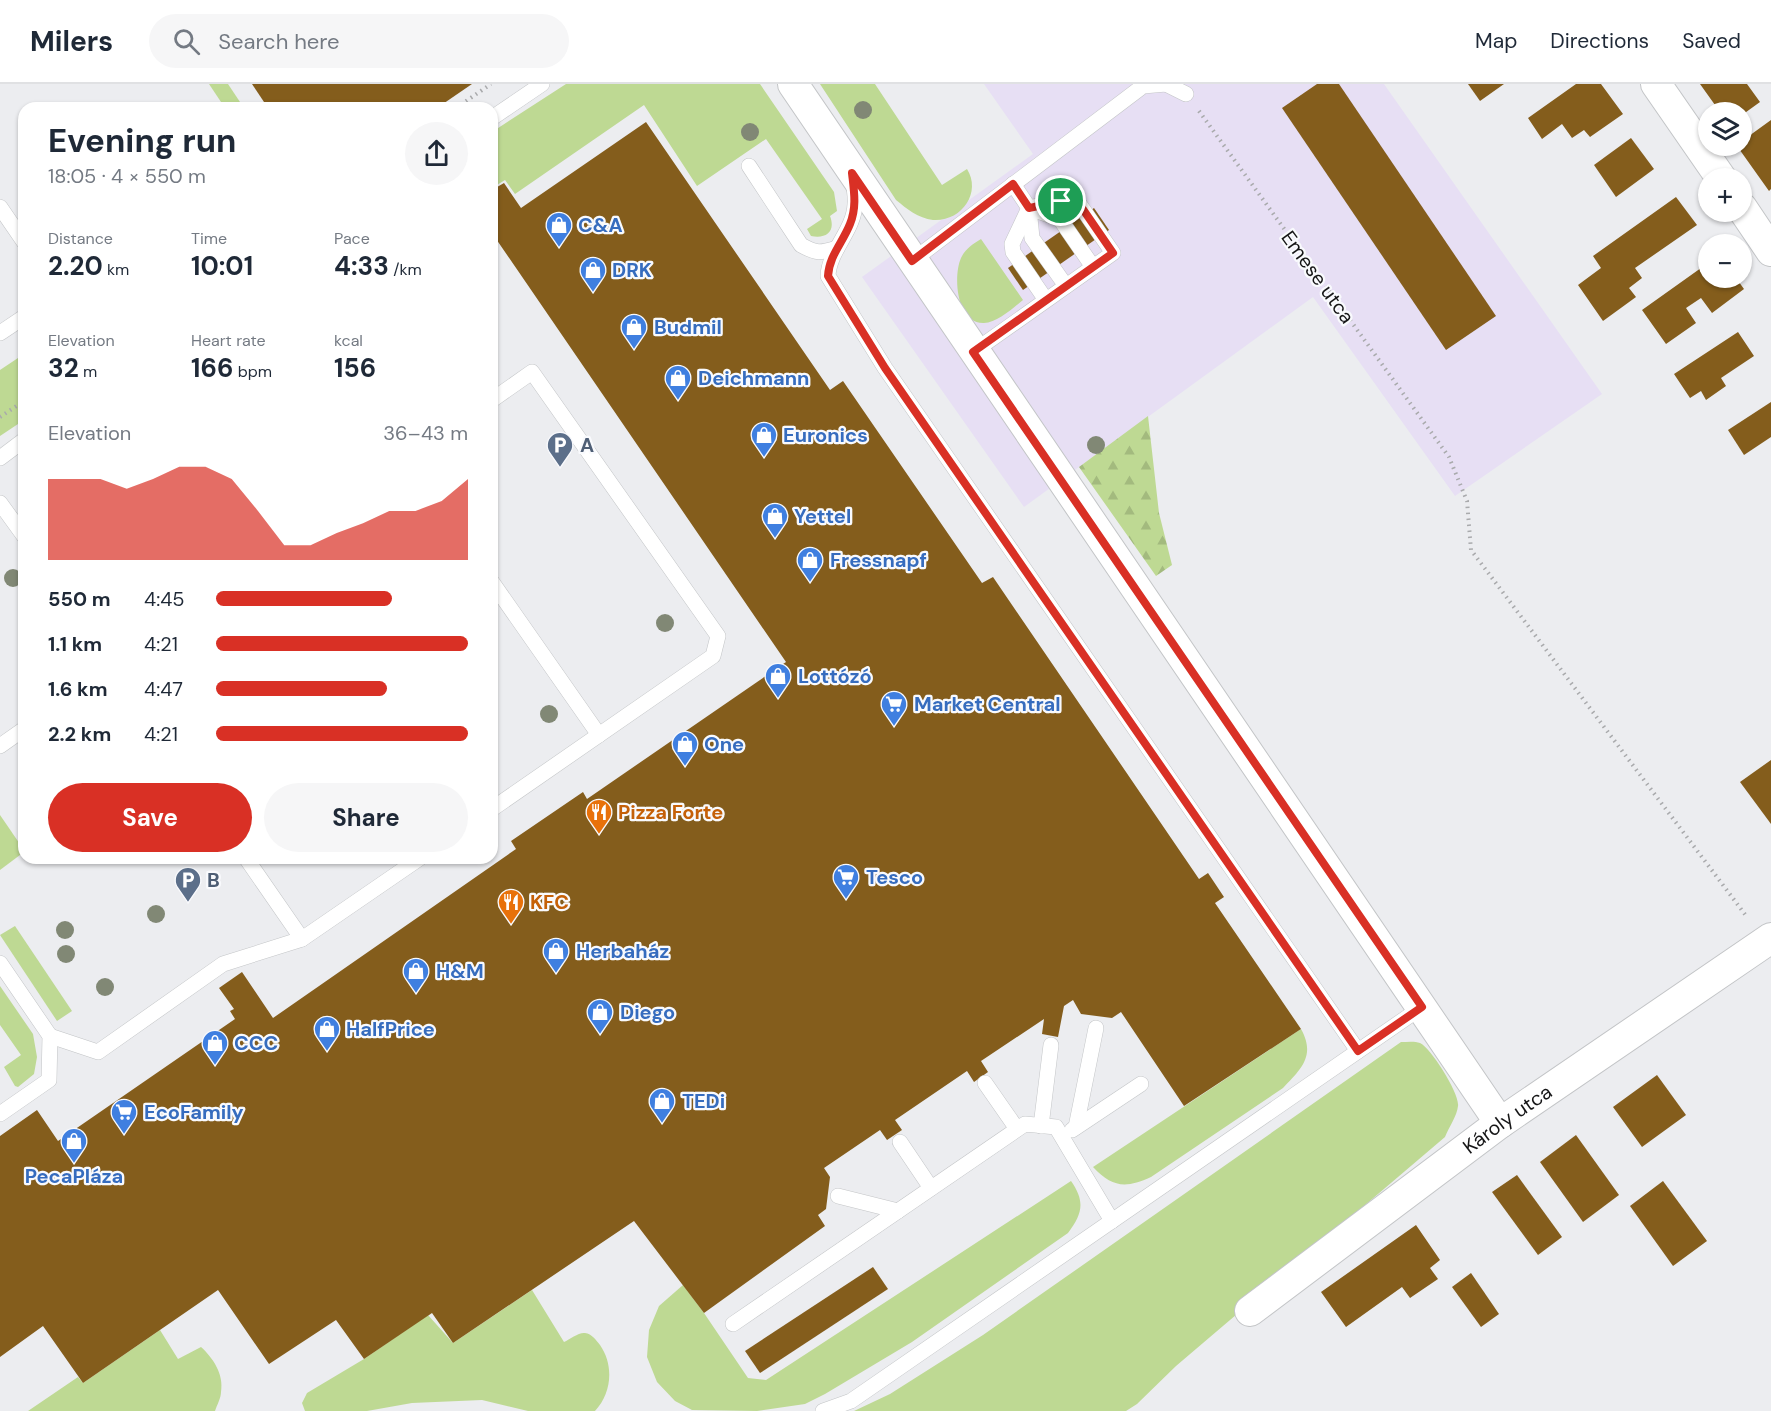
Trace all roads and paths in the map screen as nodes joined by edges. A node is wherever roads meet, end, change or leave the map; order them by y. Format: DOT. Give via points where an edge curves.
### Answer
graph roads {
  1 [pos="491,84"];
  2 [pos="542,84"];
  3 [pos="793,84"];
  4 [pos="1166,84"];
  5 [pos="1656,84"];
  6 [pos="1186,94"];
  7 [pos="465,102"];
  8 [pos="498,114"];
  9 [pos="749,166"];
  10 [pos="1714,168"];
  11 [pos="852,173"];
  12 [pos="1013,184"];
  13 [pos="0,207"];
  14 [pos="1029,208"];
  15 [pos="1751,222"];
  16 [pos="18,233"];
  17 [pos="801,245"];
  18 [pos="837,248"];
  19 [pos="1771,251"];
  20 [pos="912,261"];
  21 [pos="1093,267"];
  22 [pos="828,276"];
  23 [pos="1066,286"];
  24 [pos="1046,300"];
  25 [pos="18,321"];
  26 [pos="0,333"];
  27 [pos="973,352"];
  28 [pos="498,396"];
  29 [pos="18,405"];
  30 [pos="0,417"];
  31 [pos="18,444"];
  32 [pos="0,458"];
  33 [pos="0,503"];
  34 [pos="18,528"];
  35 [pos="498,591"];
  36 [pos="18,733"];
  37 [pos="599,735"];
  38 [pos="0,746"];
  39 [pos="498,805"];
  40 [pos="250,864"];
  41 [pos="411,864"];
  42 [pos="302,939"];
  43 [pos="1768,939"];
  44 [pos="0,963"];
  45 [pos="1422,1007"];
  46 [pos="1096,1028"];
  47 [pos="50,1036"];
  48 [pos="1051,1045"];
  49 [pos="1358,1051"];
  50 [pos="985,1083"];
  51 [pos="1141,1084"];
  52 [pos="0,1114"];
  53 [pos="1500,1123"];
  54 [pos="1041,1126"];
  55 [pos="1076,1127"];
  56 [pos="1017,1130"];
  57 [pos="1062,1137"];
  58 [pos="900,1142"];
  59 [pos="931,1188"];
  60 [pos="838,1196"];
  61 [pos="898,1211"];
  62 [pos="1113,1221"];
  63 [pos="1250,1311"];
  64 [pos="733,1324"];
  65 [pos="823,1411"];
  1 -- 7 [label="path"];
  2 -- 8 [label="lane"];
  3 -- 11 [label="street"];
  4 -- 6 [label="lane"];
  4 -- 12 [label="lane" via="1143,86"];
  5 -- 10 [label="street"];
  6 -- 43 [label="path, Emese utca" via="1449,457 1467,501 1471,550"];
  9 -- 17 [label="lane"];
  11 -- 18 [label="lane" via="855,205"];
  11 -- 20 [label="street"];
  12 -- 14 [label="lane"];
  12 -- 20 [label="lane"];
  13 -- 16 [label="lane"];
  14 -- 21 [label="lane" via="1059,219"];
  14 -- 21 [label="lane" via="1061,201 1080,205 1113,253"];
  14 -- 23 [label="lane" via="1032,238"];
  14 -- 24 [label="lane" via="1012,244 1013,252"];
  15 -- 19 [label="street"];
  17 -- 18 [label="lane" via="820,254"];
  17 -- 22 [label="lane"];
  18 -- 22 [label="lane" via="828,264"];
  20 -- 27 [label="street"];
  21 -- 23 [label="lane"];
  22 -- 49 [label="lane" via="885,368"];
  23 -- 24 [label="lane"];
  24 -- 27 [label="lane"];
  25 -- 26 [label="lane"];
  27 -- 45 [label="street"];
  28 -- 37 [label="lane" via="532,372 718,636 713,656"];
  29 -- 30 [label="path"];
  31 -- 32 [label="lane"];
  33 -- 34 [label="lane"];
  35 -- 37 [label="lane"];
  36 -- 38 [label="lane"];
  37 -- 39 [label="lane"];
  40 -- 42 [label="lane"];
  41 -- 42 [label="lane"];
  42 -- 47 [label="lane" via="223,964 98,1052"];
  43 -- 53 [label="street, Károly utca"];
  44 -- 47 [label="lane"];
  45 -- 49 [label="lane"];
  45 -- 53 [label="street"];
  46 -- 55 [label="lane"];
  47 -- 52 [label="lane" via="49,1080"];
  48 -- 54 [label="lane"];
  49 -- 62 [label="lane"];
  50 -- 56 [label="lane"];
  51 -- 55 [label="lane"];
  53 -- 63 [label="street, Károly utca"];
  54 -- 56 [label="lane" via="1025,1124"];
  54 -- 57 [label="lane" via="1056,1127"];
  55 -- 57 [label="lane"];
  56 -- 59 [label="lane"];
  57 -- 62 [label="lane"];
  58 -- 59 [label="lane"];
  59 -- 61 [label="lane"];
  60 -- 61 [label="lane"];
  61 -- 64 [label="lane"];
  62 -- 65 [label="lane" via="850,1401"];
}
